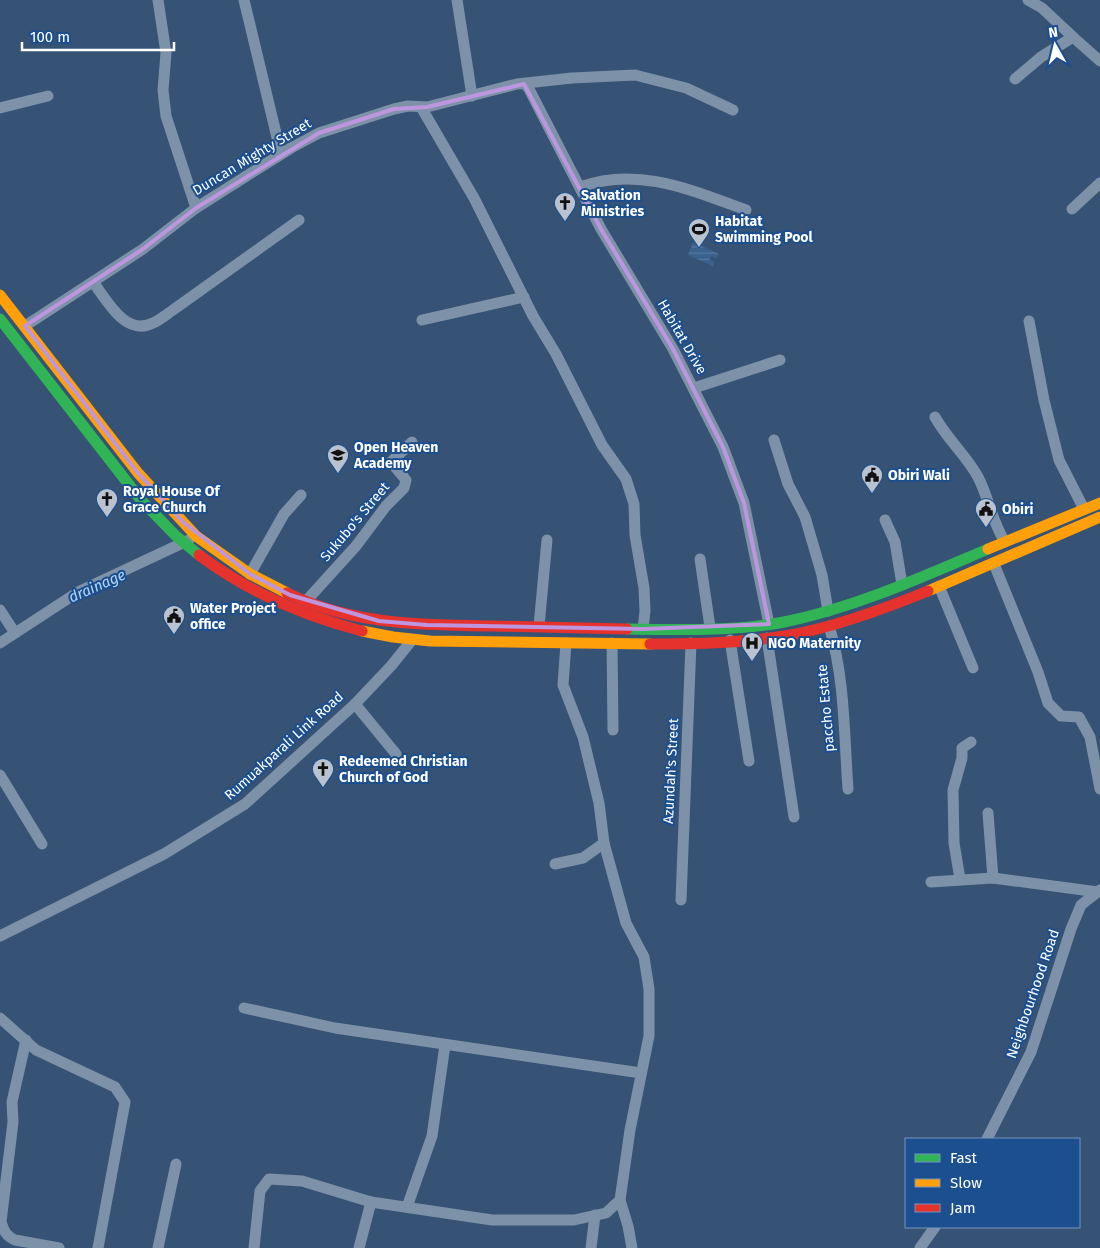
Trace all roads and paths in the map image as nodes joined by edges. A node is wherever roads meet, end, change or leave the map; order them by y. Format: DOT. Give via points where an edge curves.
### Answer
graph roads {
  1 [pos="158,0"];
  2 [pos="244,0"];
  3 [pos="457,0"];
  4 [pos="1028,0"];
  5 [pos="1073,37"];
  6 [pos="1100,61"];
  7 [pos="1015,80"];
  8 [pos="524,84"];
  9 [pos="48,96"];
  10 [pos="472,96"];
  11 [pos="421,107"];
  12 [pos="0,108"];
  13 [pos="733,110"];
  14 [pos="281,154"];
  15 [pos="1100,183"];
  16 [pos="580,187"];
  17 [pos="196,208"];
  18 [pos="1072,209"];
  19 [pos="746,210"];
  20 [pos="299,220"];
  21 [pos="93,282"];
  22 [pos="0,295"];
  23 [pos="524,297"];
  24 [pos="422,320"];
  25 [pos="1029,321"];
  26 [pos="2,324"];
  27 [pos="25,326"];
  28 [pos="780,360"];
  29 [pos="694,388"];
  30 [pos="935,417"];
  31 [pos="774,440"];
  32 [pos="412,442"];
  33 [pos="301,496"];
  34 [pos="1100,503"];
  35 [pos="1084,509"];
  36 [pos="885,520"];
  37 [pos="1099,521"];
  38 [pos="196,536"];
  39 [pos="547,540"];
  40 [pos="1005,542"];
  41 [pos="184,544"];
  42 [pos="700,559"];
  43 [pos="994,564"];
  44 [pos="250,574"];
  45 [pos="902,584"];
  46 [pos="939,586"];
  47 [pos="307,600"];
  48 [pos="0,610"];
  49 [pos="828,611"];
  50 [pos="769,624"];
  51 [pos="539,626"];
  52 [pos="829,626"];
  53 [pos="710,627"];
  54 [pos="643,628"];
  55 [pos="15,633"];
  56 [pos="768,638"];
  57 [pos="412,640"];
  58 [pos="730,640"];
  59 [pos="0,643"];
  60 [pos="566,643"];
  61 [pos="612,643"];
  62 [pos="691,643"];
  63 [pos="973,668"];
  64 [pos="355,704"];
  65 [pos="613,730"];
  66 [pos="971,742"];
  67 [pos="396,754"];
  68 [pos="749,761"];
  69 [pos="0,775"];
  70 [pos="848,789"];
  71 [pos="1100,789"];
  72 [pos="988,813"];
  73 [pos="794,818"];
  74 [pos="604,843"];
  75 [pos="42,844"];
  76 [pos="555,864"];
  77 [pos="993,878"];
  78 [pos="960,879"];
  79 [pos="930,882"];
  80 [pos="1099,891"];
  81 [pos="681,900"];
  82 [pos="0,936"];
  83 [pos="244,1008"];
  84 [pos="0,1018"];
  85 [pos="26,1040"];
  86 [pos="445,1045"];
  87 [pos="641,1073"];
  88 [pos="988,1138"];
  89 [pos="176,1164"];
  90 [pos="620,1200"];
  91 [pos="370,1202"];
  92 [pos="407,1207"];
  93 [pos="595,1215"];
  94 [pos="933,1228"];
  95 [pos="58,1248"];
  96 [pos="98,1248"];
  97 [pos="158,1248"];
  98 [pos="254,1248"];
  99 [pos="359,1248"];
  100 [pos="591,1248"];
  101 [pos="632,1248"];
  102 [pos="920,1248"];
  1 -- 17 [label="street" via="166,53 163,90 166,116"];
  2 -- 14 [label="street"];
  3 -- 10 [label="street"];
  4 -- 5 [label="street" via="1042,8"];
  5 -- 6 [label="street"];
  5 -- 7 [label="street"];
  8 -- 10 [label="street, Duncan Mighty Street"];
  8 -- 13 [label="street, Duncan Mighty Street" via="572,78 636,76 686,88"];
  8 -- 16 [label="street, Habitat Drive" via="528,86"];
  9 -- 12 [label="street"];
  10 -- 11 [label="street, Duncan Mighty Street"];
  11 -- 14 [label="street, Duncan Mighty Street" via="394,109 341,125"];
  11 -- 23 [label="street" via="471,192"];
  14 -- 17 [label="street, Duncan Mighty Street"];
  15 -- 18 [label="street"];
  16 -- 19 [label="street" via="609,179 641,178 685,188"];
  16 -- 29 [label="street, Habitat Drive"];
  17 -- 21 [label="street, Duncan Mighty Street"];
  20 -- 21 [label="street" via="173,310 144,326 133,326 125,321"];
  21 -- 27 [label="street, Duncan Mighty Street"];
  22 -- 27 [label="main road"];
  23 -- 24 [label="street"];
  23 -- 54 [label="street" via="602,444 626,479 634,504 635,535 644,588"];
  25 -- 35 [label="street" via="1059,460"];
  26 -- 41 [label="main road" via="127,483"];
  27 -- 38 [label="main road" via="138,473"];
  28 -- 29 [label="street"];
  29 -- 50 [label="street, Habitat Drive" via="723,446 744,502"];
  30 -- 40 [label="street" via="978,478"];
  31 -- 49 [label="street" via="811,536"];
  32 -- 47 [label="street, Sukubo's Street" via="391,462 406,480 404,488"];
  33 -- 44 [label="street" via="284,514"];
  34 -- 35 [label="main road"];
  35 -- 40 [label="main road"];
  36 -- 45 [label="street" via="895,542"];
  37 -- 43 [label="main road"];
  38 -- 41 [label="street"];
  38 -- 44 [label="main road"];
  39 -- 51 [label="street"];
  40 -- 45 [label="main road"];
  41 -- 55 [label="street" via="78,592"];
  41 -- 57 [label="main road" via="223,572 285,606 326,621"];
  42 -- 53 [label="street"];
  43 -- 46 [label="main road"];
  43 -- 71 [label="street" via="1048,703 1061,716 1078,716 1090,737"];
  44 -- 47 [label="main road" via="290,595"];
  45 -- 49 [label="main road"];
  46 -- 52 [label="main road"];
  46 -- 63 [label="street"];
  47 -- 51 [label="main road" via="379,621"];
  48 -- 55 [label="street"];
  49 -- 50 [label="main road"];
  50 -- 53 [label="main road"];
  51 -- 54 [label="main road"];
  52 -- 56 [label="main road"];
  52 -- 70 [label="street, paccho Estate" via="836,647 840,678"];
  53 -- 54 [label="main road"];
  55 -- 59 [label="street"];
  56 -- 58 [label="main road"];
  56 -- 73 [label="street"];
  57 -- 60 [label="main road"];
  57 -- 64 [label="street, Rumuakparali Link Road"];
  58 -- 62 [label="main road"];
  58 -- 68 [label="street"];
  60 -- 61 [label="main road"];
  60 -- 74 [label="street" via="563,685 583,737 599,803"];
  61 -- 62 [label="main road"];
  61 -- 65 [label="street"];
  62 -- 81 [label="street, Azundah's Street"];
  64 -- 67 [label="street"];
  64 -- 82 [label="street, Rumuakparali Link Road" via="238,808 164,854"];
  66 -- 78 [label="street" via="962,748 954,781 954,843"];
  69 -- 75 [label="street"];
  72 -- 77 [label="street"];
  74 -- 76 [label="street" via="583,858"];
  74 -- 87 [label="street" via="626,922 644,957 649,989 649,1036"];
  77 -- 78 [label="street"];
  77 -- 80 [label="street"];
  78 -- 79 [label="street"];
  80 -- 88 [label="street, Neighbourhood Road" via="1081,905 1032,1052"];
  83 -- 86 [label="street" via="335,1028"];
  84 -- 85 [label="street"];
  85 -- 95 [label="street" via="12,1102 13,1122 1,1222 4,1231 15,1240"];
  85 -- 96 [label="street" via="36,1050 116,1087 125,1102"];
  86 -- 87 [label="street"];
  86 -- 92 [label="street" via="432,1136"];
  87 -- 90 [label="street"];
  89 -- 97 [label="street"];
  90 -- 93 [label="street" via="606,1213"];
  90 -- 101 [label="street"];
  91 -- 92 [label="street"];
  91 -- 98 [label="street" via="302,1181 269,1179 260,1191"];
  91 -- 99 [label="street"];
  92 -- 93 [label="street" via="492,1220 574,1220"];
  93 -- 100 [label="street"];
  94 -- 102 [label="street"];
}
